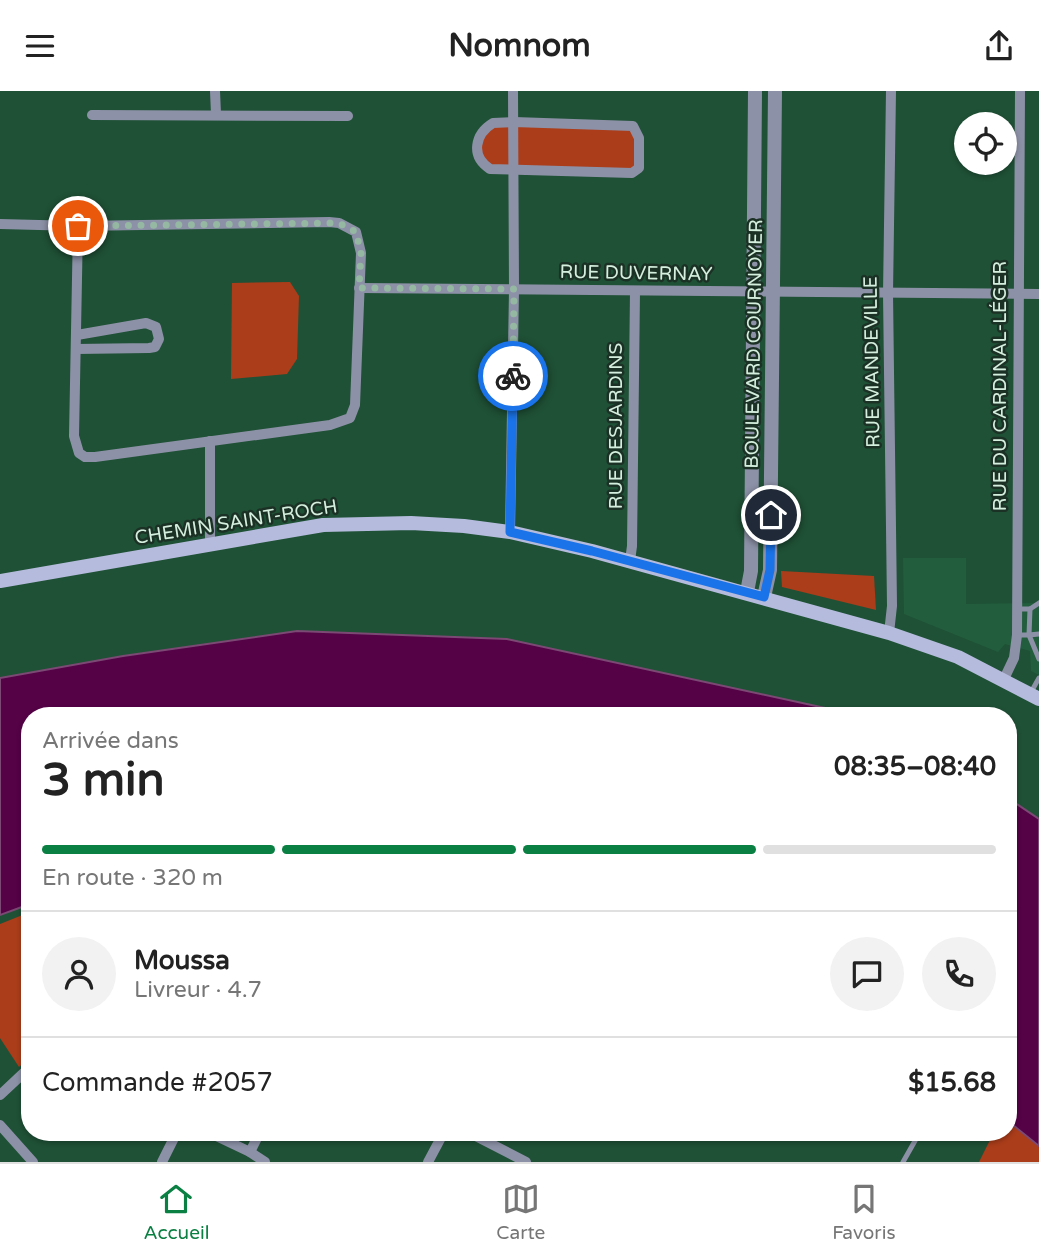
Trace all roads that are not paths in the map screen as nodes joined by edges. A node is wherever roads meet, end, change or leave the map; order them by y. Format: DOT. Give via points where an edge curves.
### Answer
graph roads {
  1 [pos="215,91"];
  2 [pos="513,91"];
  3 [pos="755,91"];
  4 [pos="775,91"];
  5 [pos="891,91"];
  6 [pos="1020,91"];
  7 [pos="216,114"];
  8 [pos="92,115"];
  9 [pos="348,116"];
  10 [pos="514,122"];
  11 [pos="514,171"];
  12 [pos="0,224"];
  13 [pos="78,226"];
  14 [pos="359,288"];
  15 [pos="514,289"];
  16 [pos="635,291"];
  17 [pos="754,292"];
  18 [pos="775,292"];
  19 [pos="888,293"];
  20 [pos="1017,293"];
  21 [pos="1039,293"];
  22 [pos="76,335"];
  23 [pos="76,349"];
  24 [pos="210,441"];
  25 [pos="510,532"];
  26 [pos="210,543"];
  27 [pos="630,561"];
  28 [pos="0,581"];
  29 [pos="747,592"];
  30 [pos="764,597"];
  31 [pos="1039,603"];
  32 [pos="1017,609"];
  33 [pos="1030,609"];
  34 [pos="1039,611"];
  35 [pos="889,633"];
  36 [pos="1039,634"];
  37 [pos="1017,635"];
  38 [pos="1029,635"];
  39 [pos="1038,654"];
  40 [pos="1039,678"];
  41 [pos="1004,679"];
  42 [pos="1035,696"];
  43 [pos="21,1075"];
  44 [pos="0,1095"];
  45 [pos="0,1125"];
  46 [pos="172,1141"];
  47 [pos="228,1141"];
  48 [pos="255,1141"];
  49 [pos="439,1141"];
  50 [pos="485,1141"];
  51 [pos="915,1141"];
  52 [pos="250,1151"];
  53 [pos="33,1162"];
  54 [pos="162,1162"];
  55 [pos="265,1162"];
  56 [pos="428,1162"];
  57 [pos="526,1162"];
  58 [pos="903,1162"];
  1 -- 7 [label="street"];
  2 -- 10 [label="street"];
  3 -- 17 [label="street, BOULEVARD COURNOYER"];
  4 -- 18 [label="street, BOULEVARD COURNOYER"];
  5 -- 19 [label="street, RUE MANDEVILLE"];
  6 -- 20 [label="street, RUE DU CARDINAL-LÉGER"];
  7 -- 8 [label="street"];
  7 -- 9 [label="street"];
  10 -- 11 [label="street"];
  10 -- 11 [label="street" via="489,125 476,147 489,169"];
  10 -- 11 [label="street" via="633,126 639,138 639,168 632,173"];
  11 -- 15 [label="street"];
  12 -- 13 [label="street"];
  13 -- 14 [label="street" via="339,223 356,232 361,253"];
  13 -- 22 [label="street"];
  14 -- 15 [label="street, RUE DUVERNAY"];
  14 -- 24 [label="street" via="355,404 349,418 330,425"];
  15 -- 16 [label="street, RUE DUVERNAY"];
  15 -- 25 [label="street"];
  16 -- 17 [label="street, RUE DUVERNAY"];
  16 -- 27 [label="street, RUE DESJARDINS"];
  17 -- 18 [label="street, RUE DUVERNAY"];
  17 -- 29 [label="street, BOULEVARD COURNOYER" via="751,571"];
  18 -- 19 [label="street, RUE DUVERNAY"];
  18 -- 30 [label="street, BOULEVARD COURNOYER" via="770,570"];
  19 -- 20 [label="street, RUE DUVERNAY"];
  19 -- 35 [label="street, RUE MANDEVILLE"];
  20 -- 21 [label="street, RUE DUVERNAY"];
  20 -- 32 [label="street, RUE DU CARDINAL-LÉGER"];
  22 -- 23 [label="street"];
  22 -- 23 [label="street" via="146,323 156,327 159,339 149,348"];
  23 -- 24 [label="street" via="74,436 79,453 95,457"];
  24 -- 26 [label="street"];
  25 -- 26 [label="main road, CHEMIN SAINT-ROCH" via="441,524 351,524"];
  25 -- 27 [label="main road, CHEMIN SAINT-ROCH"];
  26 -- 28 [label="main road, CHEMIN SAINT-ROCH"];
  27 -- 29 [label="main road, CHEMIN SAINT-ROCH"];
  29 -- 30 [label="main road, CHEMIN SAINT-ROCH"];
  30 -- 35 [label="main road, CHEMIN SAINT-ROCH"];
  31 -- 33 [label="lane"];
  32 -- 33 [label="lane"];
  32 -- 37 [label="street, RUE DU CARDINAL-LÉGER"];
  33 -- 34 [label="lane"];
  33 -- 38 [label="lane"];
  35 -- 41 [label="main road, CHEMIN SAINT-ROCH" via="950,653"];
  36 -- 38 [label="lane"];
  37 -- 38 [label="lane"];
  37 -- 41 [label="street, RUE DU CARDINAL-LÉGER" via="1014,658"];
  38 -- 39 [label="lane"];
  40 -- 42 [label="lane"];
  41 -- 42 [label="main road, CHEMIN SAINT-ROCH"];
  43 -- 44 [label="street"];
  45 -- 53 [label="street"];
  46 -- 54 [label="street"];
  47 -- 52 [label="street"];
  48 -- 52 [label="street"];
  49 -- 56 [label="street"];
  50 -- 57 [label="street"];
  51 -- 58 [label="lane"];
  52 -- 55 [label="street"];
}
